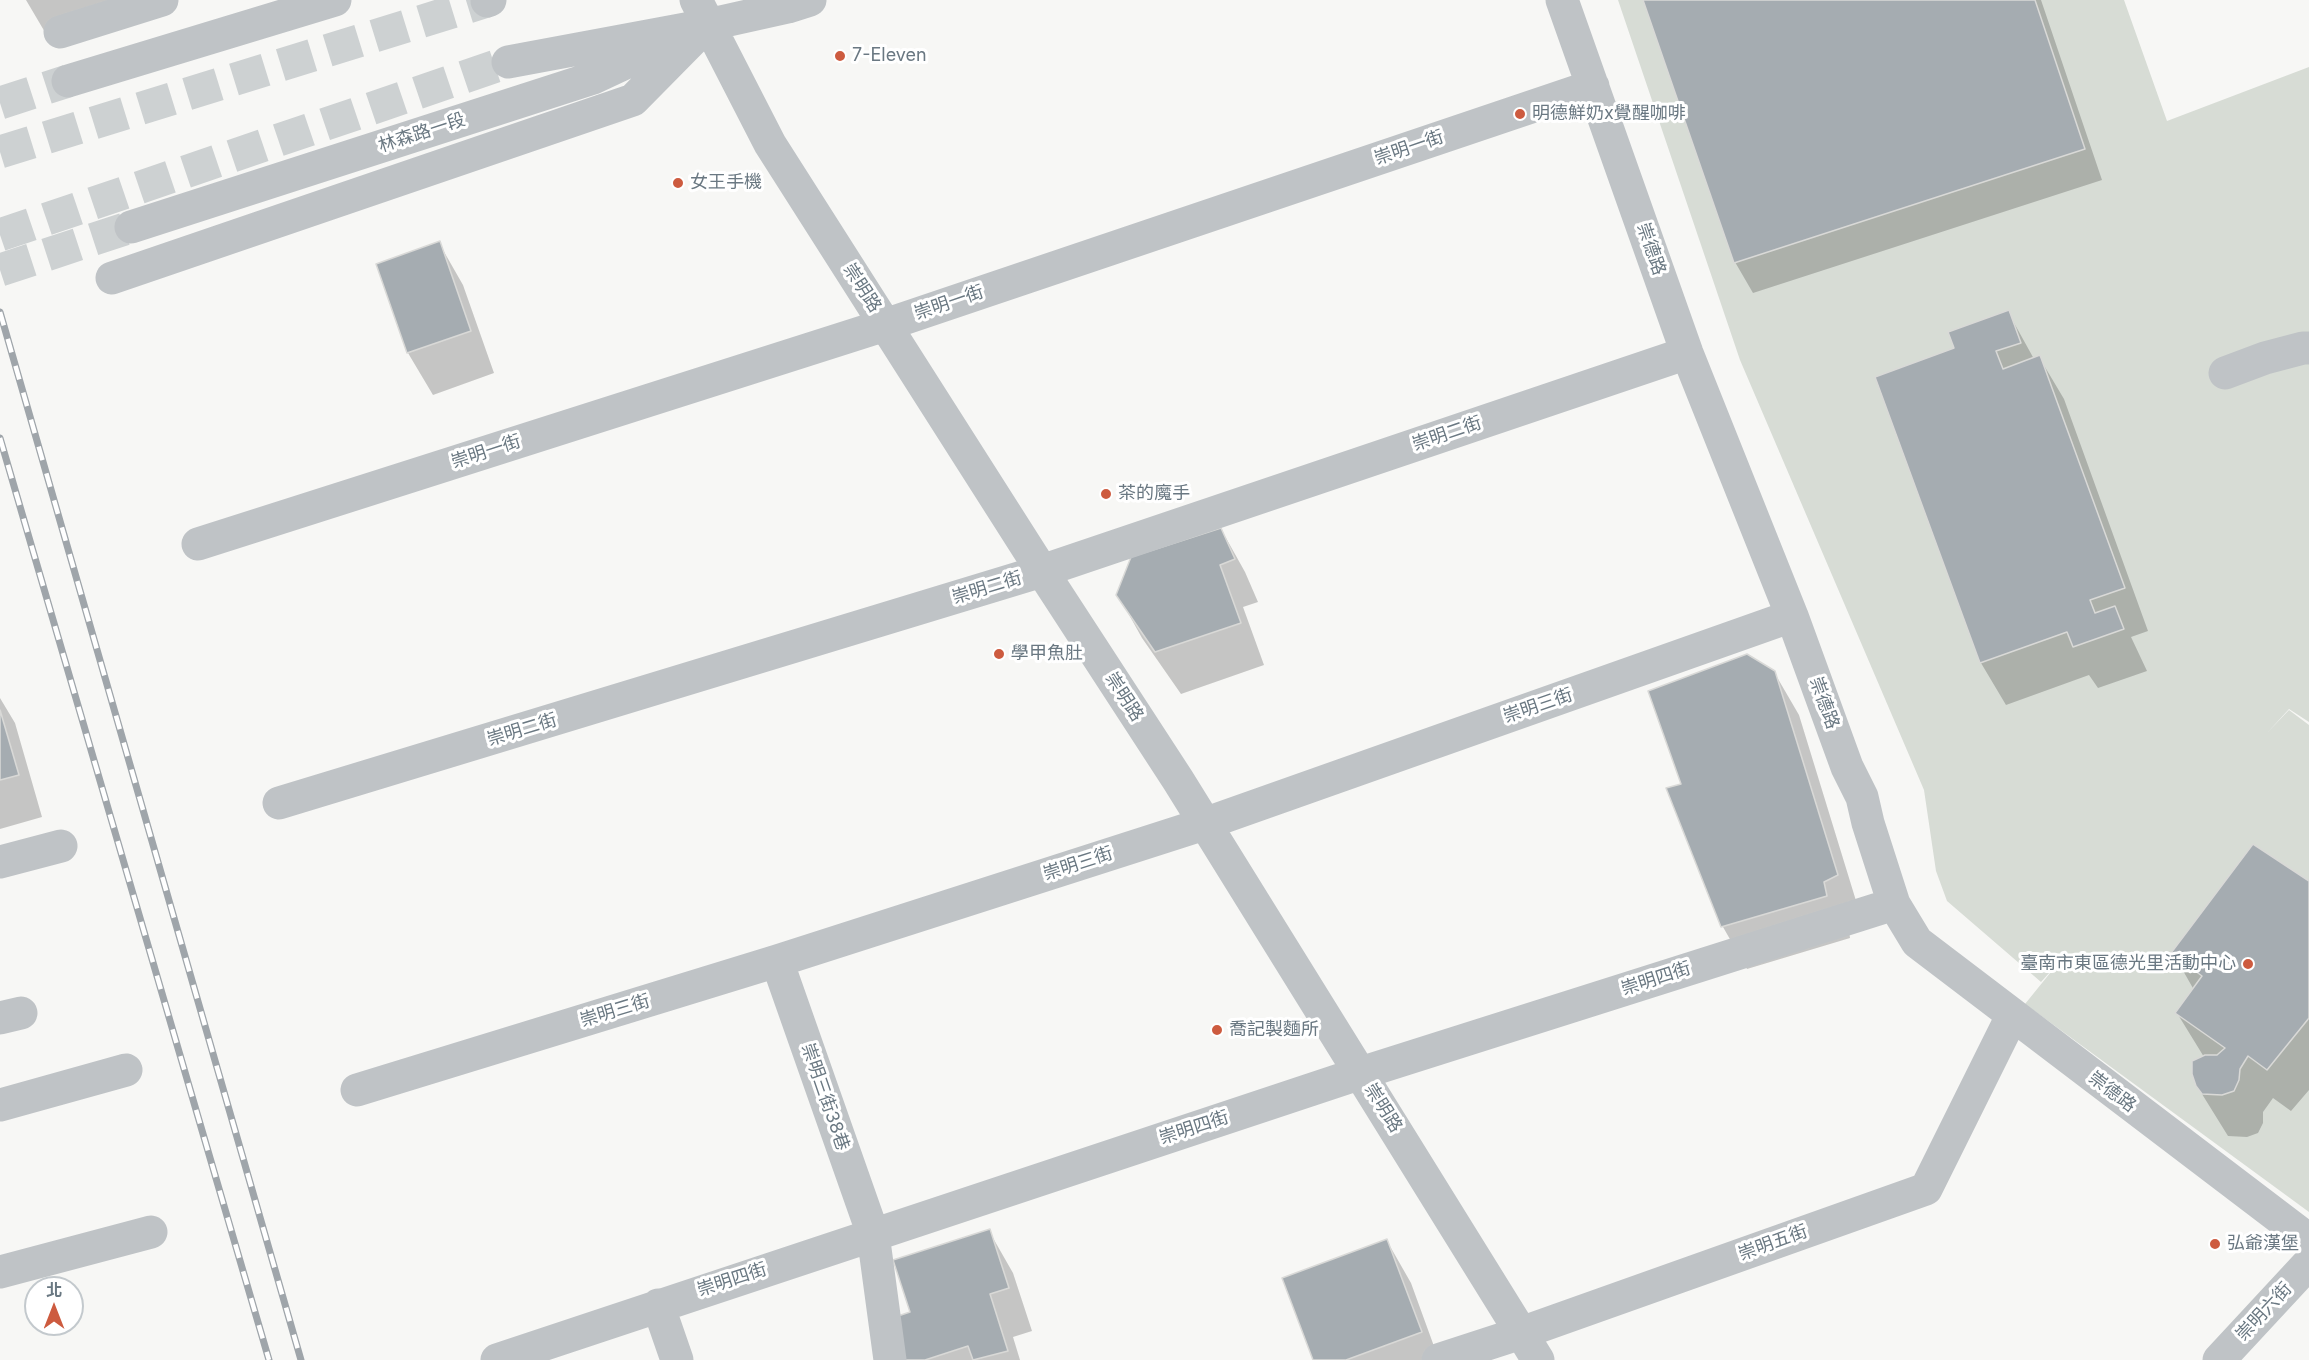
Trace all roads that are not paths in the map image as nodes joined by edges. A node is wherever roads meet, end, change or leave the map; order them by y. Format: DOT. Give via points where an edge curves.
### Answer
graph roads {
  1 [pos="162,0"];
  2 [pos="335,0"];
  3 [pos="810,0"];
  4 [pos="1562,0"];
  5 [pos="702,13"];
  6 [pos="60,32"];
  7 [pos="508,62"];
  8 [pos="68,81"];
  9 [pos="1593,86"];
  10 [pos="131,227"];
  11 [pos="112,278"];
  12 [pos="885,325"];
  13 [pos="2309,348"];
  14 [pos="1687,353"];
  15 [pos="2225,373"];
  16 [pos="198,544"];
  17 [pos="1042,571"];
  18 [pos="1792,616"];
  19 [pos="279,803"];
  20 [pos="1204,824"];
  21 [pos="61,846"];
  22 [pos="0,862"];
  23 [pos="1894,904"];
  24 [pos="777,961"];
  25 [pos="2012,1016"];
  26 [pos="126,1070"];
  27 [pos="1361,1072"];
  28 [pos="357,1090"];
  29 [pos="0,1105"];
  30 [pos="151,1232"];
  31 [pos="873,1234"];
  32 [pos="2309,1240"];
  33 [pos="2309,1263"];
  34 [pos="0,1272"];
  35 [pos="658,1305"];
  36 [pos="1521,1333"];
  37 [pos="496,1360"];
  38 [pos="677,1360"];
  39 [pos="890,1360"];
  40 [pos="1438,1360"];
  41 [pos="1538,1360"];
  42 [pos="2219,1360"];
  1 -- 6 [label="street"];
  2 -- 8 [label="street"];
  3 -- 5 [label="street, 林森路一段" via="788,7"];
  4 -- 9 [label="street, 崇德路"];
  5 -- 7 [label="street, 林森路一段"];
  5 -- 10 [label="street, 林森路一段" via="593,78"];
  5 -- 11 [label="street" via="633,100"];
  5 -- 12 [label="street, 崇明路" via="770,144"];
  9 -- 12 [label="street, 崇明一街"];
  9 -- 14 [label="street, 崇德路"];
  12 -- 16 [label="street, 崇明一街"];
  12 -- 17 [label="street, 崇明路"];
  13 -- 15 [label="street"];
  14 -- 17 [label="street, 崇明二街"];
  14 -- 18 [label="street, 崇德路"];
  17 -- 19 [label="street, 崇明二街"];
  17 -- 20 [label="street, 崇明路"];
  18 -- 20 [label="street, 崇明三街"];
  18 -- 23 [label="street, 崇德路" via="1847,767 1862,797"];
  20 -- 24 [label="street, 崇明三街"];
  20 -- 27 [label="street, 崇明路"];
  21 -- 22 [label="street"];
  23 -- 25 [label="street, 崇德路" via="1917,942"];
  23 -- 27 [label="street, 崇明四街"];
  24 -- 28 [label="street, 崇明三街"];
  24 -- 31 [label="street, 崇明三街38巷"];
  25 -- 32 [label="street, 崇德路"];
  25 -- 36 [label="street, 崇明五街" via="1926,1189"];
  26 -- 29 [label="street"];
  27 -- 31 [label="street, 崇明四街"];
  27 -- 36 [label="street, 崇明路"];
  30 -- 34 [label="street"];
  31 -- 35 [label="street, 崇明四街"];
  31 -- 39 [label="street, 崇明三街38巷"];
  33 -- 42 [label="street, 崇明六街"];
  35 -- 37 [label="street, 崇明四街"];
  35 -- 38 [label="street"];
  36 -- 40 [label="street, 崇明五街"];
  36 -- 41 [label="street, 崇明路"];
}
